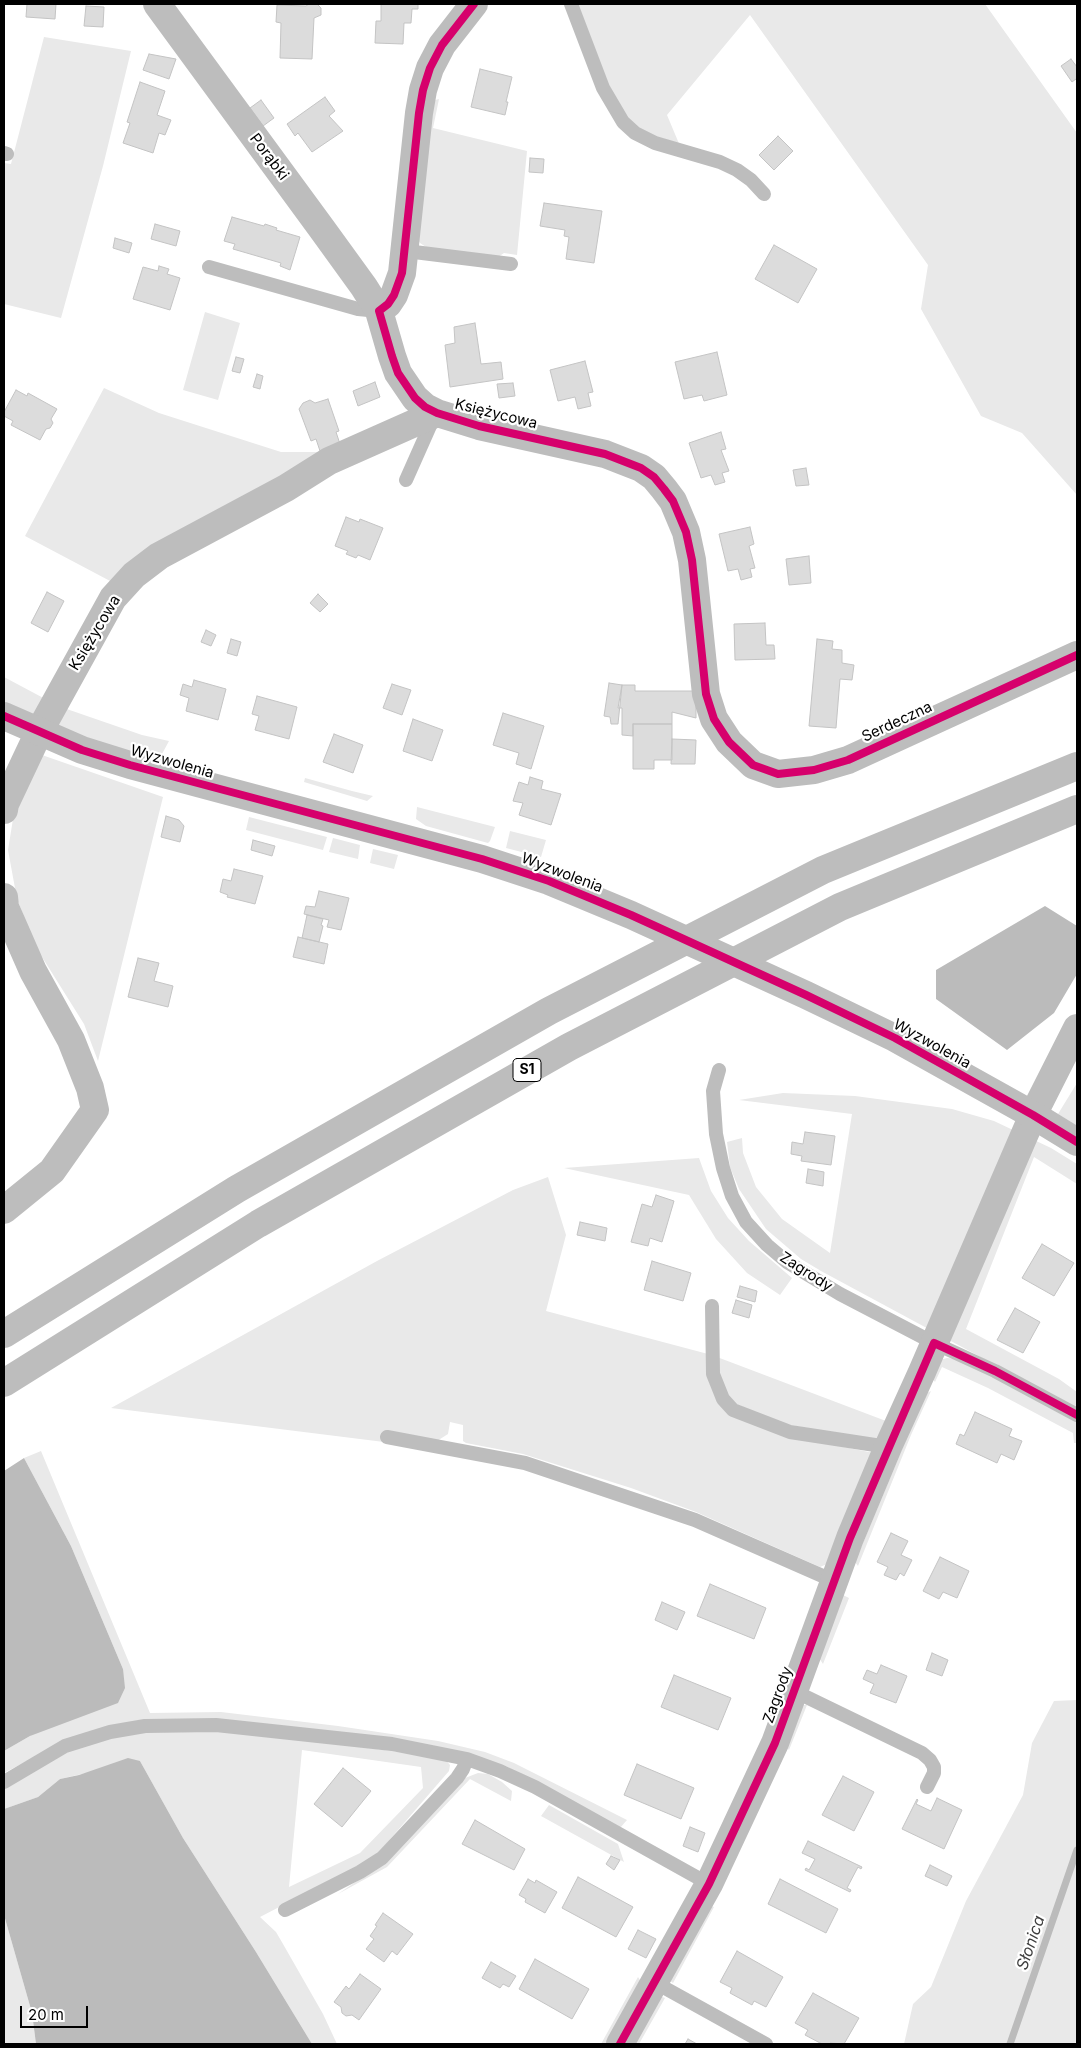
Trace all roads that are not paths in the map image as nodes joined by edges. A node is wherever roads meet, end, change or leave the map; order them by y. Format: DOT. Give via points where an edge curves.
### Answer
graph roads {
  1 [pos="157,4"];
  2 [pos="474,4"];
  3 [pos="571,4"];
  4 [pos="764,194"];
  5 [pos="406,251"];
  6 [pos="511,264"];
  7 [pos="209,267"];
  8 [pos="379,311"];
  9 [pos="437,413"];
  10 [pos="406,480"];
  11 [pos="1077,655"];
  12 [pos="4,716"];
  13 [pos="39,732"];
  14 [pos="729,742"];
  15 [pos="1077,766"];
  16 [pos="4,810"];
  17 [pos="1077,810"];
  18 [pos="4,904"];
  19 [pos="1077,1028"];
  20 [pos="719,1070"];
  21 [pos="1033,1115"];
  22 [pos="1077,1142"];
  23 [pos="4,1210"];
  24 [pos="712,1306"];
  25 [pos="4,1334"];
  26 [pos="934,1343"];
  27 [pos="4,1383"];
  28 [pos="1077,1415"];
  29 [pos="387,1437"];
  30 [pos="888,1446"];
  31 [pos="834,1581"];
  32 [pos="794,1691"];
  33 [pos="467,1759"];
  34 [pos="4,1782"];
  35 [pos="927,1787"];
  36 [pos="709,1884"];
  37 [pos="285,1910"];
  38 [pos="654,1982"];
  39 [pos="620,2044"];
  40 [pos="766,2044"];
  1 -- 8 [label="main road, Porąbki" via="328,236"];
  2 -- 5 [label="main road" via="442,45 423,90"];
  3 -- 4 [label="lane" via="603,88 623,122 635,133 655,143 737,170"];
  5 -- 6 [label="lane"];
  5 -- 8 [label="main road" via="394,294"];
  7 -- 8 [label="lane" via="358,309"];
  8 -- 9 [label="main road, Księżycowa" via="392,356 405,385 425,407"];
  9 -- 10 [label="lane"];
  9 -- 13 [label="main road, Księżycowa" via="329,461 286,488 159,556 134,575 113,598"];
  9 -- 14 [label="main road, Księżycowa" via="612,456 654,477 673,501 686,532 692,560 706,694 714,719"];
  11 -- 14 [label="main road, Serdeczna" via="848,760 814,770 778,774 753,765"];
  12 -- 13 [label="main road, Wyzwolenia"];
  13 -- 16 [label="main road"];
  13 -- 21 [label="main road, Wyzwolenia" via="130,765 482,859 549,881 631,915 895,1038"];
  15 -- 25 [label="main road" via="823,870 549,1010 237,1188"];
  17 -- 27 [label="main road, S1" via="840,907 569,1046 258,1224"];
  18 -- 23 [label="main road" via="33,971 71,1040 95,1110 52,1170"];
  19 -- 21 [label="main road, Zagrody"];
  20 -- 26 [label="lane, Zagrody" via="714,1091 716,1134 732,1196 746,1222 787,1262"];
  21 -- 22 [label="main road, Wyzwolenia"];
  21 -- 26 [label="main road, Zagrody"];
  24 -- 30 [label="lane" via="713,1374 723,1400 733,1410 790,1432"];
  26 -- 28 [label="lane"];
  26 -- 30 [label="main road, Zagrody"];
  29 -- 31 [label="lane" via="497,1457 552,1471 695,1520"];
  30 -- 31 [label="main road, Zagrody"];
  31 -- 32 [label="main road, Zagrody"];
  32 -- 35 [label="lane" via="922,1754 934,1767"];
  32 -- 36 [label="main road, Zagrody" via="774,1744"];
  33 -- 34 [label="lane" via="392,1744 177,1724 110,1732 65,1746"];
  33 -- 36 [label="lane" via="535,1788"];
  33 -- 37 [label="lane" via="456,1778 382,1858"];
  36 -- 38 [label="main road, Zagrody"];
  38 -- 39 [label="main road, Zagrody"];
  38 -- 40 [label="lane"];
}
